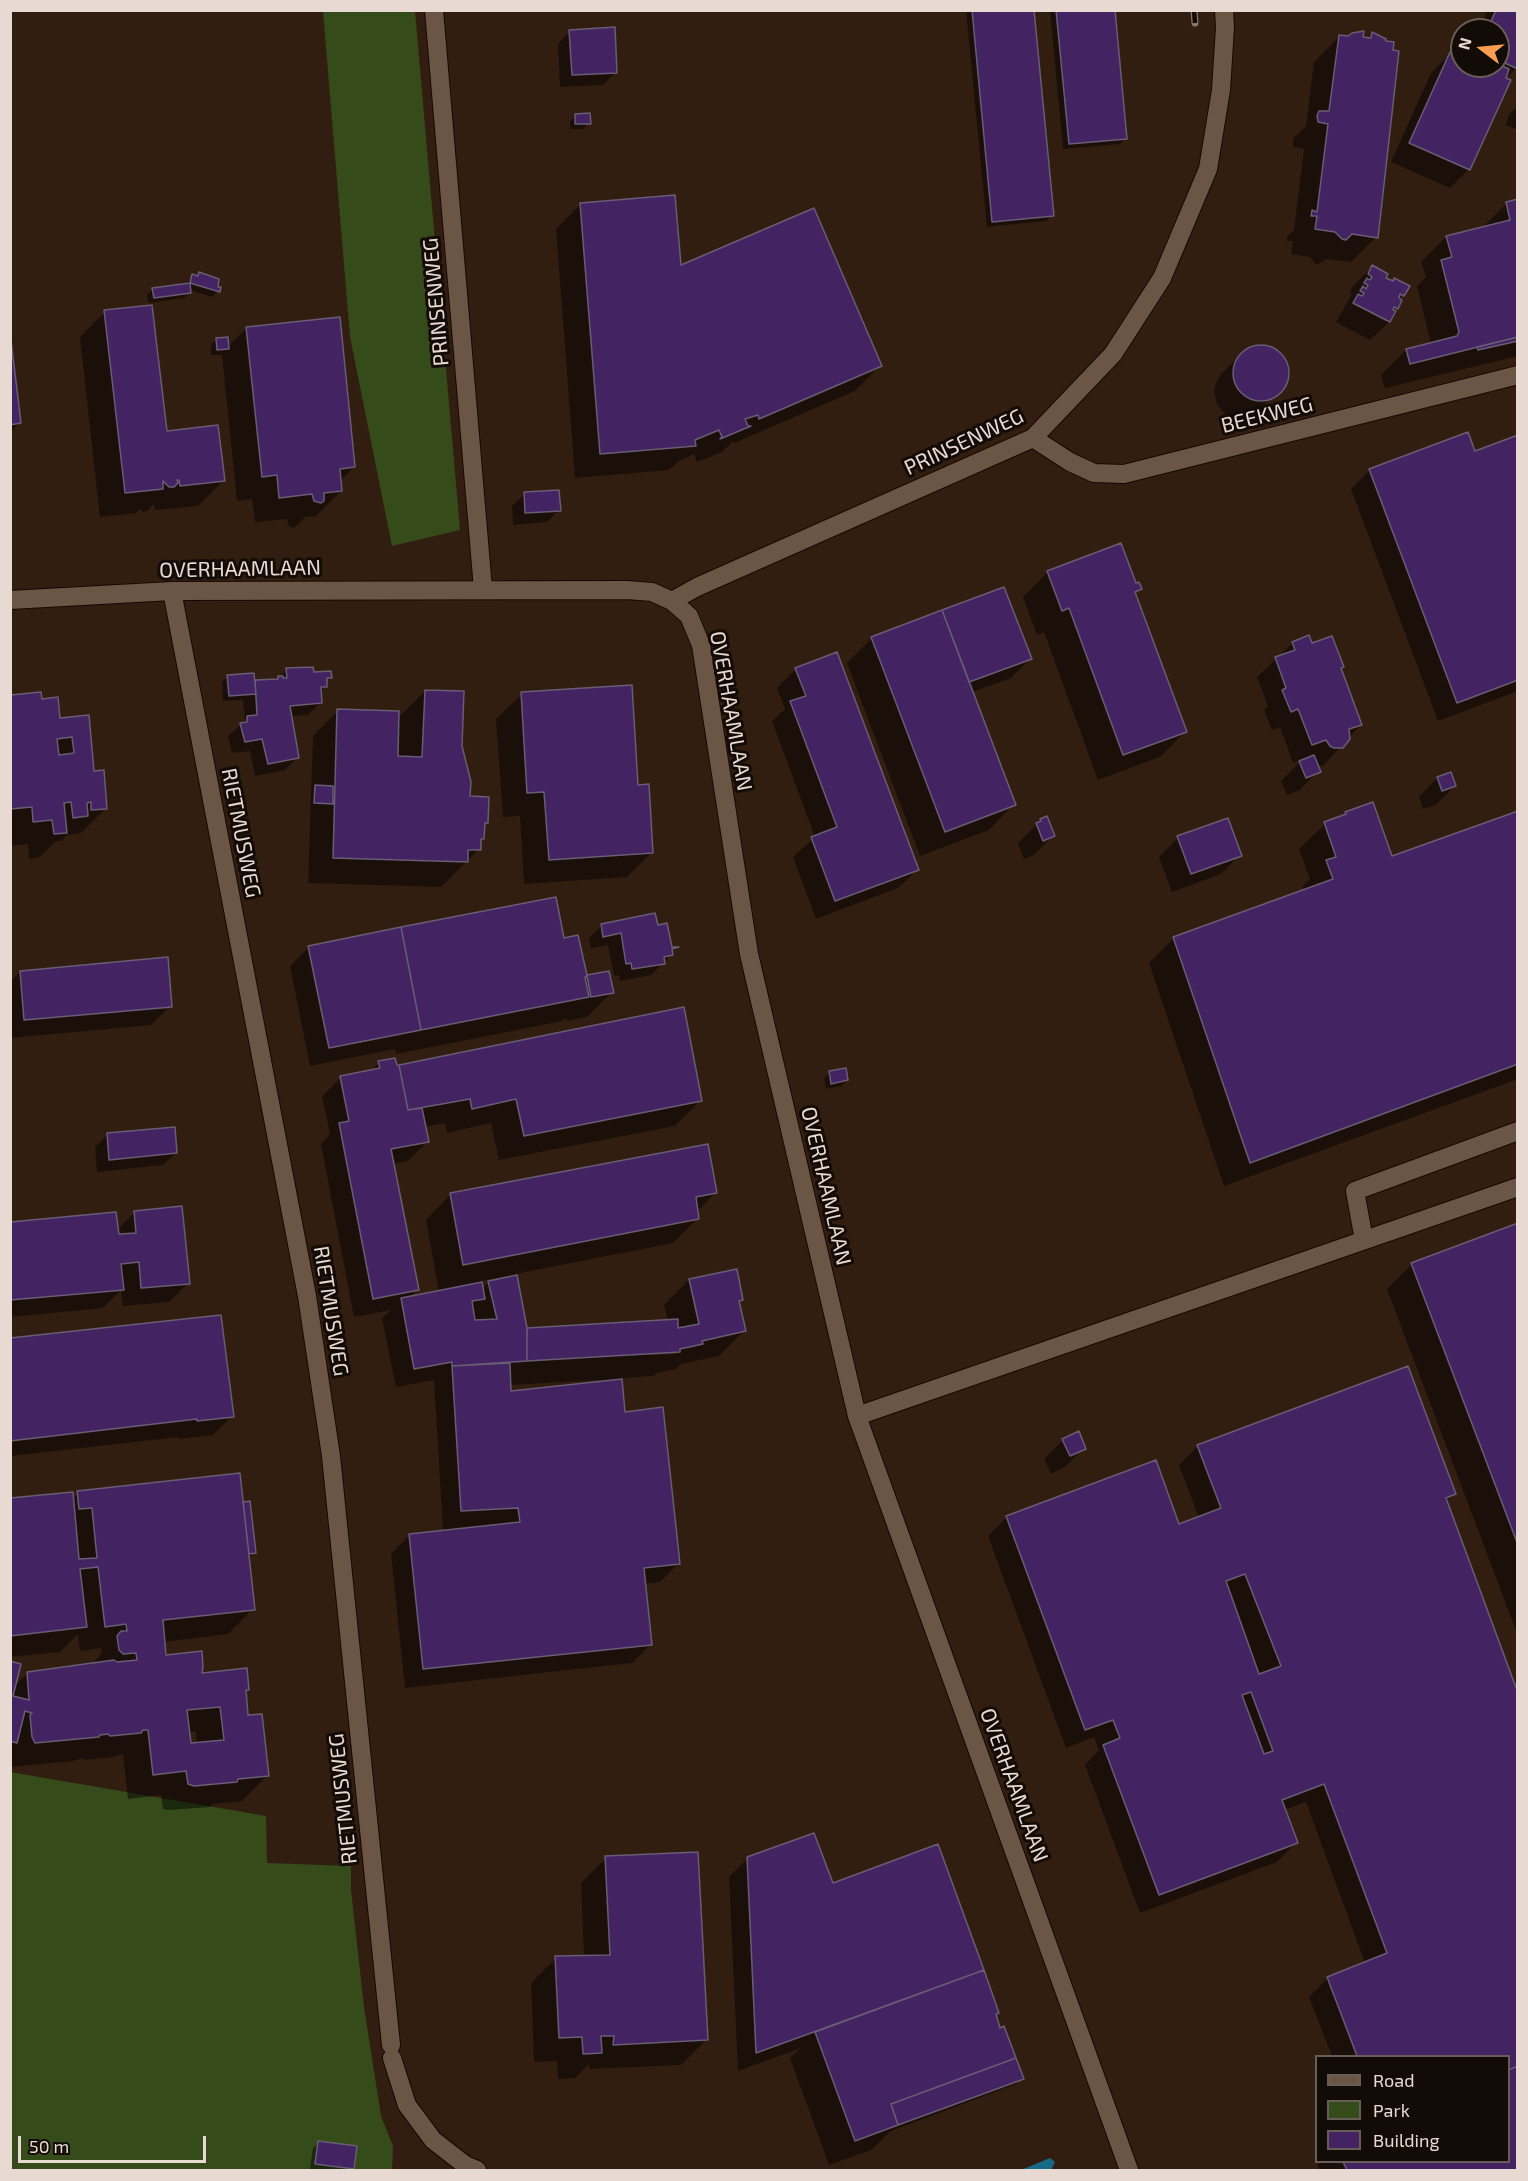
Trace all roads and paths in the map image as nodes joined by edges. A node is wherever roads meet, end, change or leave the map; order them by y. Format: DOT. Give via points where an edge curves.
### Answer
graph roads {
  1 [pos="434,10"];
  2 [pos="1224,10"];
  3 [pos="1518,375"];
  4 [pos="1033,438"];
  5 [pos="483,589"];
  6 [pos="172,591"];
  7 [pos="10,600"];
  8 [pos="672,601"];
  9 [pos="1518,1131"];
  10 [pos="1518,1187"];
  11 [pos="1364,1240"];
  12 [pos="857,1416"];
  13 [pos="477,2170"];
  14 [pos="1129,2170"];
  1 -- 5 [label="street, PRINSENWEG"];
  2 -- 4 [label="street, PRINSENWEG" via="1221,90 1208,170 1162,278 1113,354"];
  3 -- 4 [label="street, BEEKWEG" via="1124,474 1094,473"];
  4 -- 8 [label="street, PRINSENWEG"];
  5 -- 6 [label="street, OVERHAAMLAAN"];
  5 -- 8 [label="street, OVERHAAMLAAN" via="627,590 652,592"];
  6 -- 7 [label="street, OVERHAAMLAAN"];
  6 -- 13 [label="street, RIETMUSWEG" via="307,1296 329,1444 392,2052 407,2105 433,2140"];
  8 -- 12 [label="street, OVERHAAMLAAN" via="689,616 701,645 749,954"];
  9 -- 11 [label="street" via="1356,1191"];
  10 -- 11 [label="street"];
  11 -- 12 [label="street"];
  12 -- 14 [label="street, OVERHAAMLAAN"];
}
